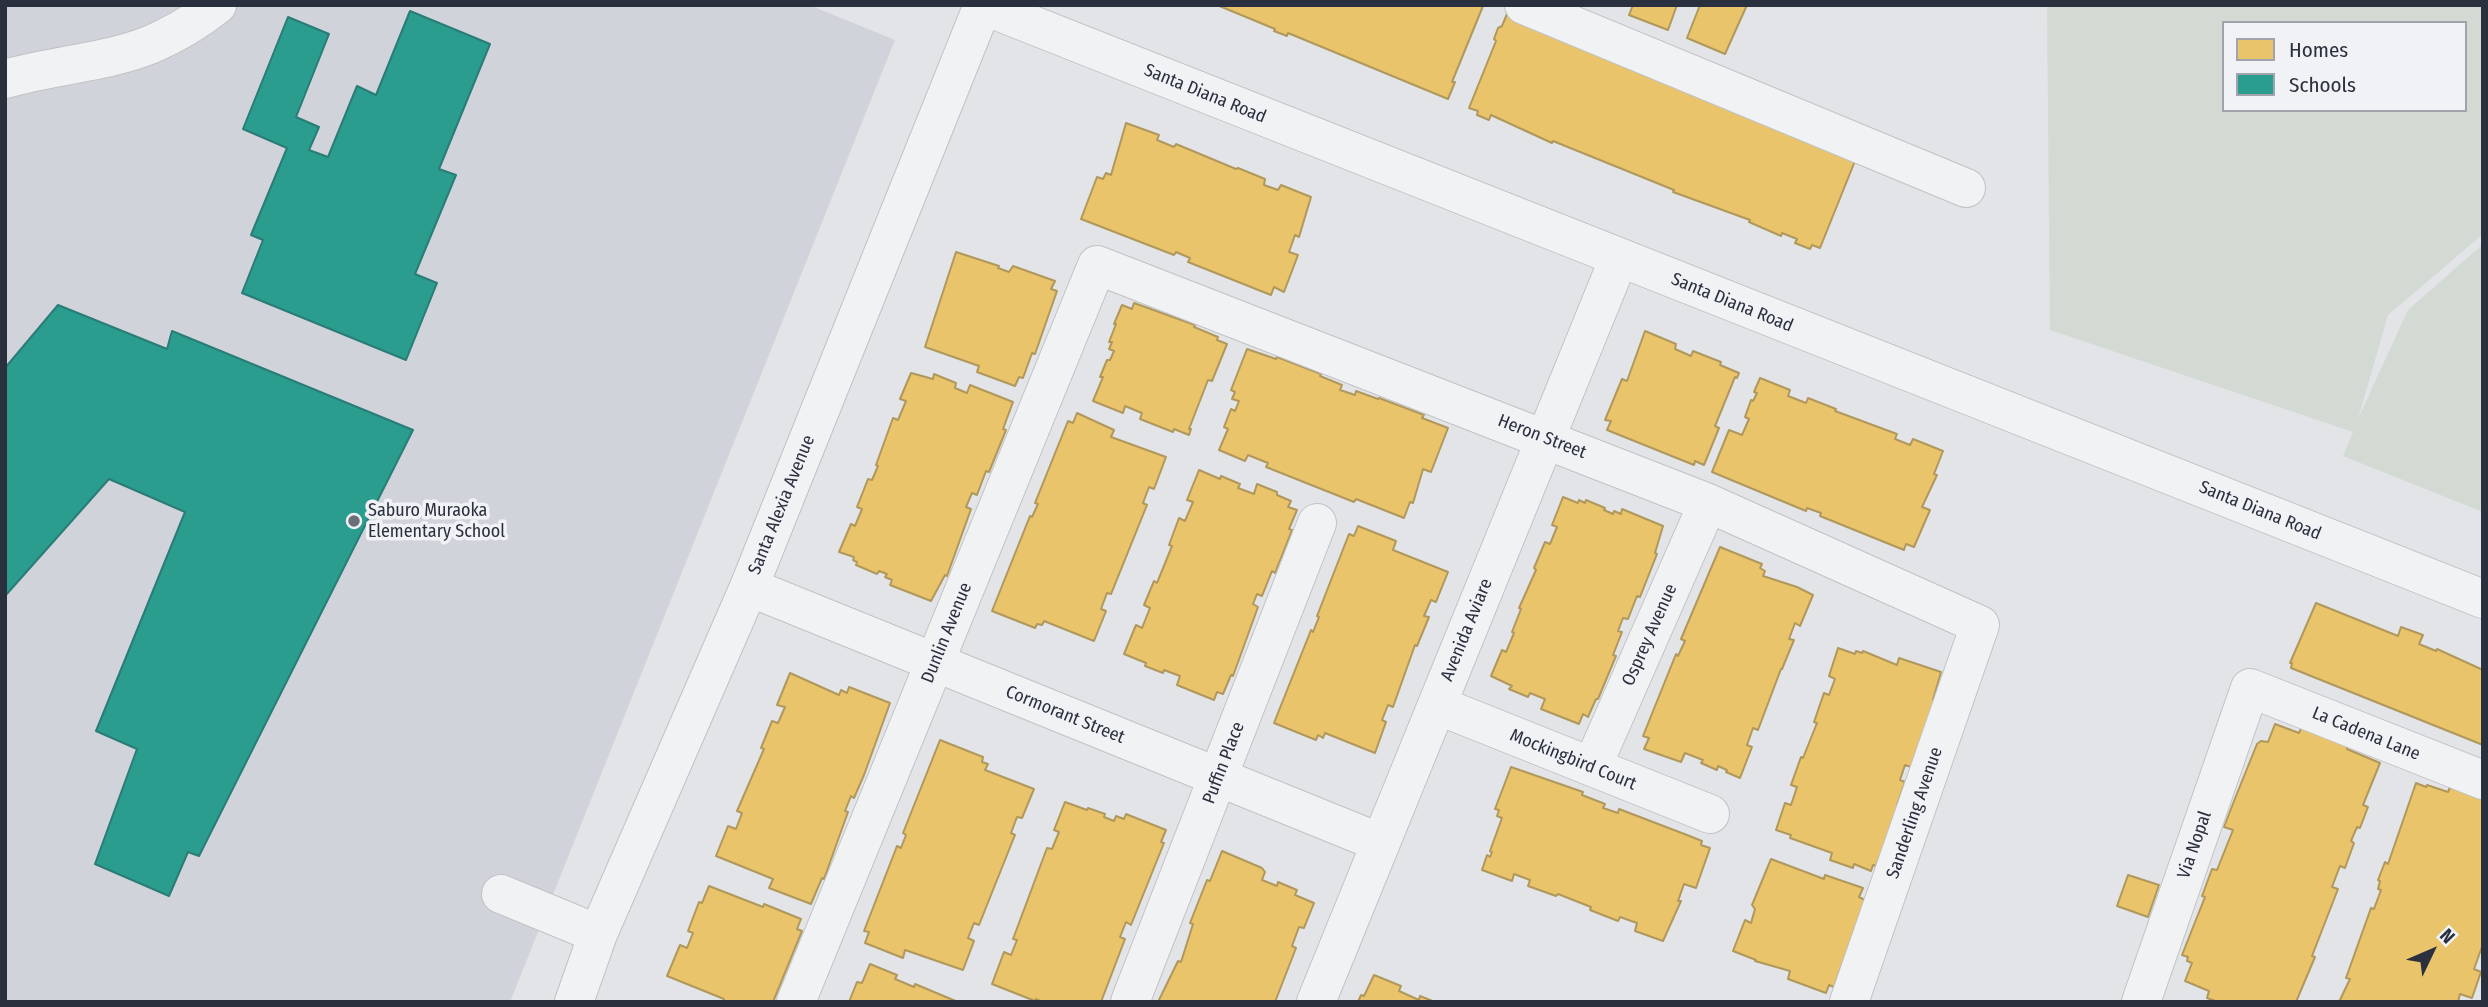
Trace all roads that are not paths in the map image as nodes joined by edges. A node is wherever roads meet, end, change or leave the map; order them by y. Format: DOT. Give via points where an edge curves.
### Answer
graph roads {
  1 [pos="217,5"];
  2 [pos="983,5"];
  3 [pos="1524,5"];
  4 [pos="5,79"];
  5 [pos="1966,188"];
  6 [pos="1619,258"];
  7 [pos="1097,265"];
  8 [pos="1545,439"];
  9 [pos="1708,503"];
  10 [pos="1317,523"];
  11 [pos="749,587"];
  12 [pos="2483,599"];
  13 [pos="1980,625"];
  14 [pos="935,663"];
  15 [pos="2250,688"];
  16 [pos="1437,705"];
  17 [pos="1592,767"];
  18 [pos="1218,778"];
  19 [pos="2483,780"];
  20 [pos="1710,814"];
  21 [pos="1381,843"];
  22 [pos="502,894"];
  23 [pos="598,934"];
  24 [pos="574,1002"];
  25 [pos="796,1002"];
  26 [pos="1130,1002"];
  27 [pos="1316,1002"];
  28 [pos="1849,1002"];
  29 [pos="2141,1002"];
  1 -- 4 [label="street" via="152,44"];
  2 -- 6 [label="street, Santa Diana Road"];
  2 -- 11 [label="street, Santa Alexia Avenue"];
  3 -- 5 [label="street"];
  6 -- 8 [label="street, Avenida Aviare"];
  6 -- 12 [label="street, Santa Diana Road"];
  7 -- 8 [label="street, Heron Street"];
  7 -- 14 [label="street, Dunlin Avenue"];
  8 -- 9 [label="street, Heron Street"];
  8 -- 16 [label="street, Avenida Aviare"];
  9 -- 13 [label="street, Heron Street"];
  9 -- 17 [label="street, Osprey Avenue"];
  10 -- 18 [label="street, Puffin Place"];
  11 -- 14 [label="street, Cormorant Street"];
  11 -- 23 [label="street, Santa Alexia Avenue"];
  13 -- 28 [label="street, Sanderling Avenue"];
  14 -- 18 [label="street, Cormorant Street"];
  14 -- 25 [label="street, Dunlin Avenue"];
  15 -- 19 [label="street, La Cadena Lane"];
  15 -- 29 [label="street, Via Nopal"];
  16 -- 17 [label="street, Mockingbird Court"];
  16 -- 21 [label="street, Avenida Aviare"];
  17 -- 20 [label="street, Mockingbird Court"];
  18 -- 21 [label="street, Cormorant Street"];
  18 -- 26 [label="street, Puffin Place"];
  21 -- 27 [label="street, Avenida Aviare"];
  22 -- 23 [label="street"];
  23 -- 24 [label="street, Santa Alexia Avenue"];
}
